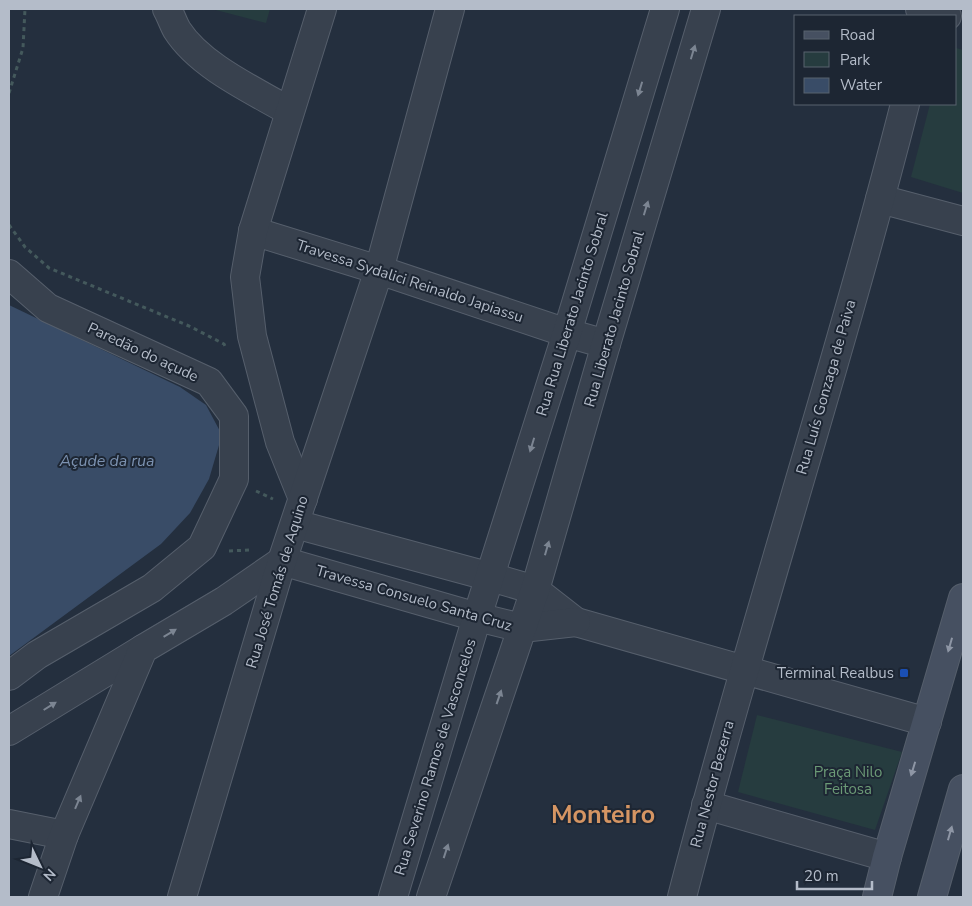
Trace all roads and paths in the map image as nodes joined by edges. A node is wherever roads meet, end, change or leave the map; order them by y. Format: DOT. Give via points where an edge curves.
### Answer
graph roads {
  1 [pos="25,9"];
  2 [pos="167,9"];
  3 [pos="322,9"];
  4 [pos="450,9"];
  5 [pos="665,9"];
  6 [pos="706,9"];
  7 [pos="9,93"];
  8 [pos="905,105"];
  9 [pos="289,110"];
  10 [pos="880,199"];
  11 [pos="963,221"];
  12 [pos="253,231"];
  13 [pos="379,270"];
  14 [pos="9,274"];
  15 [pos="567,333"];
  16 [pos="606,344"];
  17 [pos="299,512"];
  18 [pos="282,561"];
  19 [pos="491,576"];
  20 [pos="535,590"];
  21 [pos="963,598"];
  22 [pos="477,618"];
  23 [pos="576,622"];
  24 [pos="522,628"];
  25 [pos="143,649"];
  26 [pos="744,670"];
  27 [pos="9,676"];
  28 [pos="928,722"];
  29 [pos="9,731"];
  30 [pos="963,789"];
  31 [pos="425,794"];
  32 [pos="706,805"];
  33 [pos="462,806"];
  34 [pos="9,824"];
  35 [pos="64,835"];
  36 [pos="887,857"];
  37 [pos="43,897"];
  38 [pos="182,897"];
  39 [pos="393,897"];
  40 [pos="431,897"];
  41 [pos="682,897"];
  42 [pos="877,897"];
  43 [pos="932,897"];
  1 -- 7 [label="path" via="24,48"];
  2 -- 9 [label="street" via="178,30 198,53"];
  3 -- 9 [label="street"];
  4 -- 13 [label="street"];
  5 -- 15 [label="street, Rua Rua Liberato Jacinto Sobral, one-way"];
  16 -- 6 [label="street, Rua Liberato Jacinto Sobral, one-way"];
  8 -- 10 [label="street, Rua Luís Gonzaga de Paiva"];
  9 -- 12 [label="street"];
  10 -- 11 [label="street"];
  10 -- 26 [label="street, Rua Luís Gonzaga de Paiva"];
  12 -- 13 [label="street, Travessa Sydalici Reinaldo Japiassu"];
  12 -- 17 [label="street" via="245,278 252,336"];
  13 -- 15 [label="street, Travessa Sydalici Reinaldo Japiassu"];
  13 -- 17 [label="street, Rua José Tomás de Aquino"];
  14 -- 27 [label="street, Paredão do açude" via="48,308 209,382 234,416 234,478 202,548 152,588 37,655"];
  15 -- 16 [label="street, Travessa Sydalici Reinaldo Japiassu"];
  15 -- 19 [label="street, Rua Rua Liberato Jacinto Sobral, one-way"];
  20 -- 16 [label="street, Rua Liberato Jacinto Sobral, one-way"];
  17 -- 18 [label="street, Rua José Tomás de Aquino"];
  17 -- 19 [label="street"];
  18 -- 22 [label="street, Travessa Consuelo Santa Cruz"];
  25 -- 18 [label="street, one-way" via="224,601"];
  18 -- 38 [label="street, Rua José Tomás de Aquino"];
  19 -- 20 [label="street"];
  19 -- 22 [label="street, Rua Rua Liberato Jacinto Sobral"];
  20 -- 23 [label="street, Travessa Consuelo Santa Cruz"];
  20 -- 24 [label="street, Rua Liberato Jacinto Sobral"];
  21 -- 28 [label="main road, one-way"];
  22 -- 24 [label="street, Travessa Consuelo Santa Cruz"];
  22 -- 31 [label="street, Rua Severino Ramos de Vasconcelos"];
  23 -- 24 [label="street, Travessa Consuelo Santa Cruz"];
  23 -- 26 [label="street, Travessa Consuelo Santa Cruz"];
  33 -- 24 [label="street, one-way"];
  29 -- 25 [label="street, one-way"];
  35 -- 25 [label="street, one-way"];
  26 -- 28 [label="street, Travessa Consuelo Santa Cruz"];
  26 -- 32 [label="street, Rua Nestor Bezerra"];
  28 -- 36 [label="main road, one-way"];
  43 -- 30 [label="main road, one-way"];
  31 -- 33 [label="street"];
  31 -- 39 [label="street, Rua Severino Ramos de Vasconcelos"];
  32 -- 36 [label="street"];
  32 -- 41 [label="street, Rua Nestor Bezerra"];
  40 -- 33 [label="street, one-way"];
  34 -- 35 [label="street"];
  35 -- 37 [label="street"];
  36 -- 42 [label="main road"];
}
